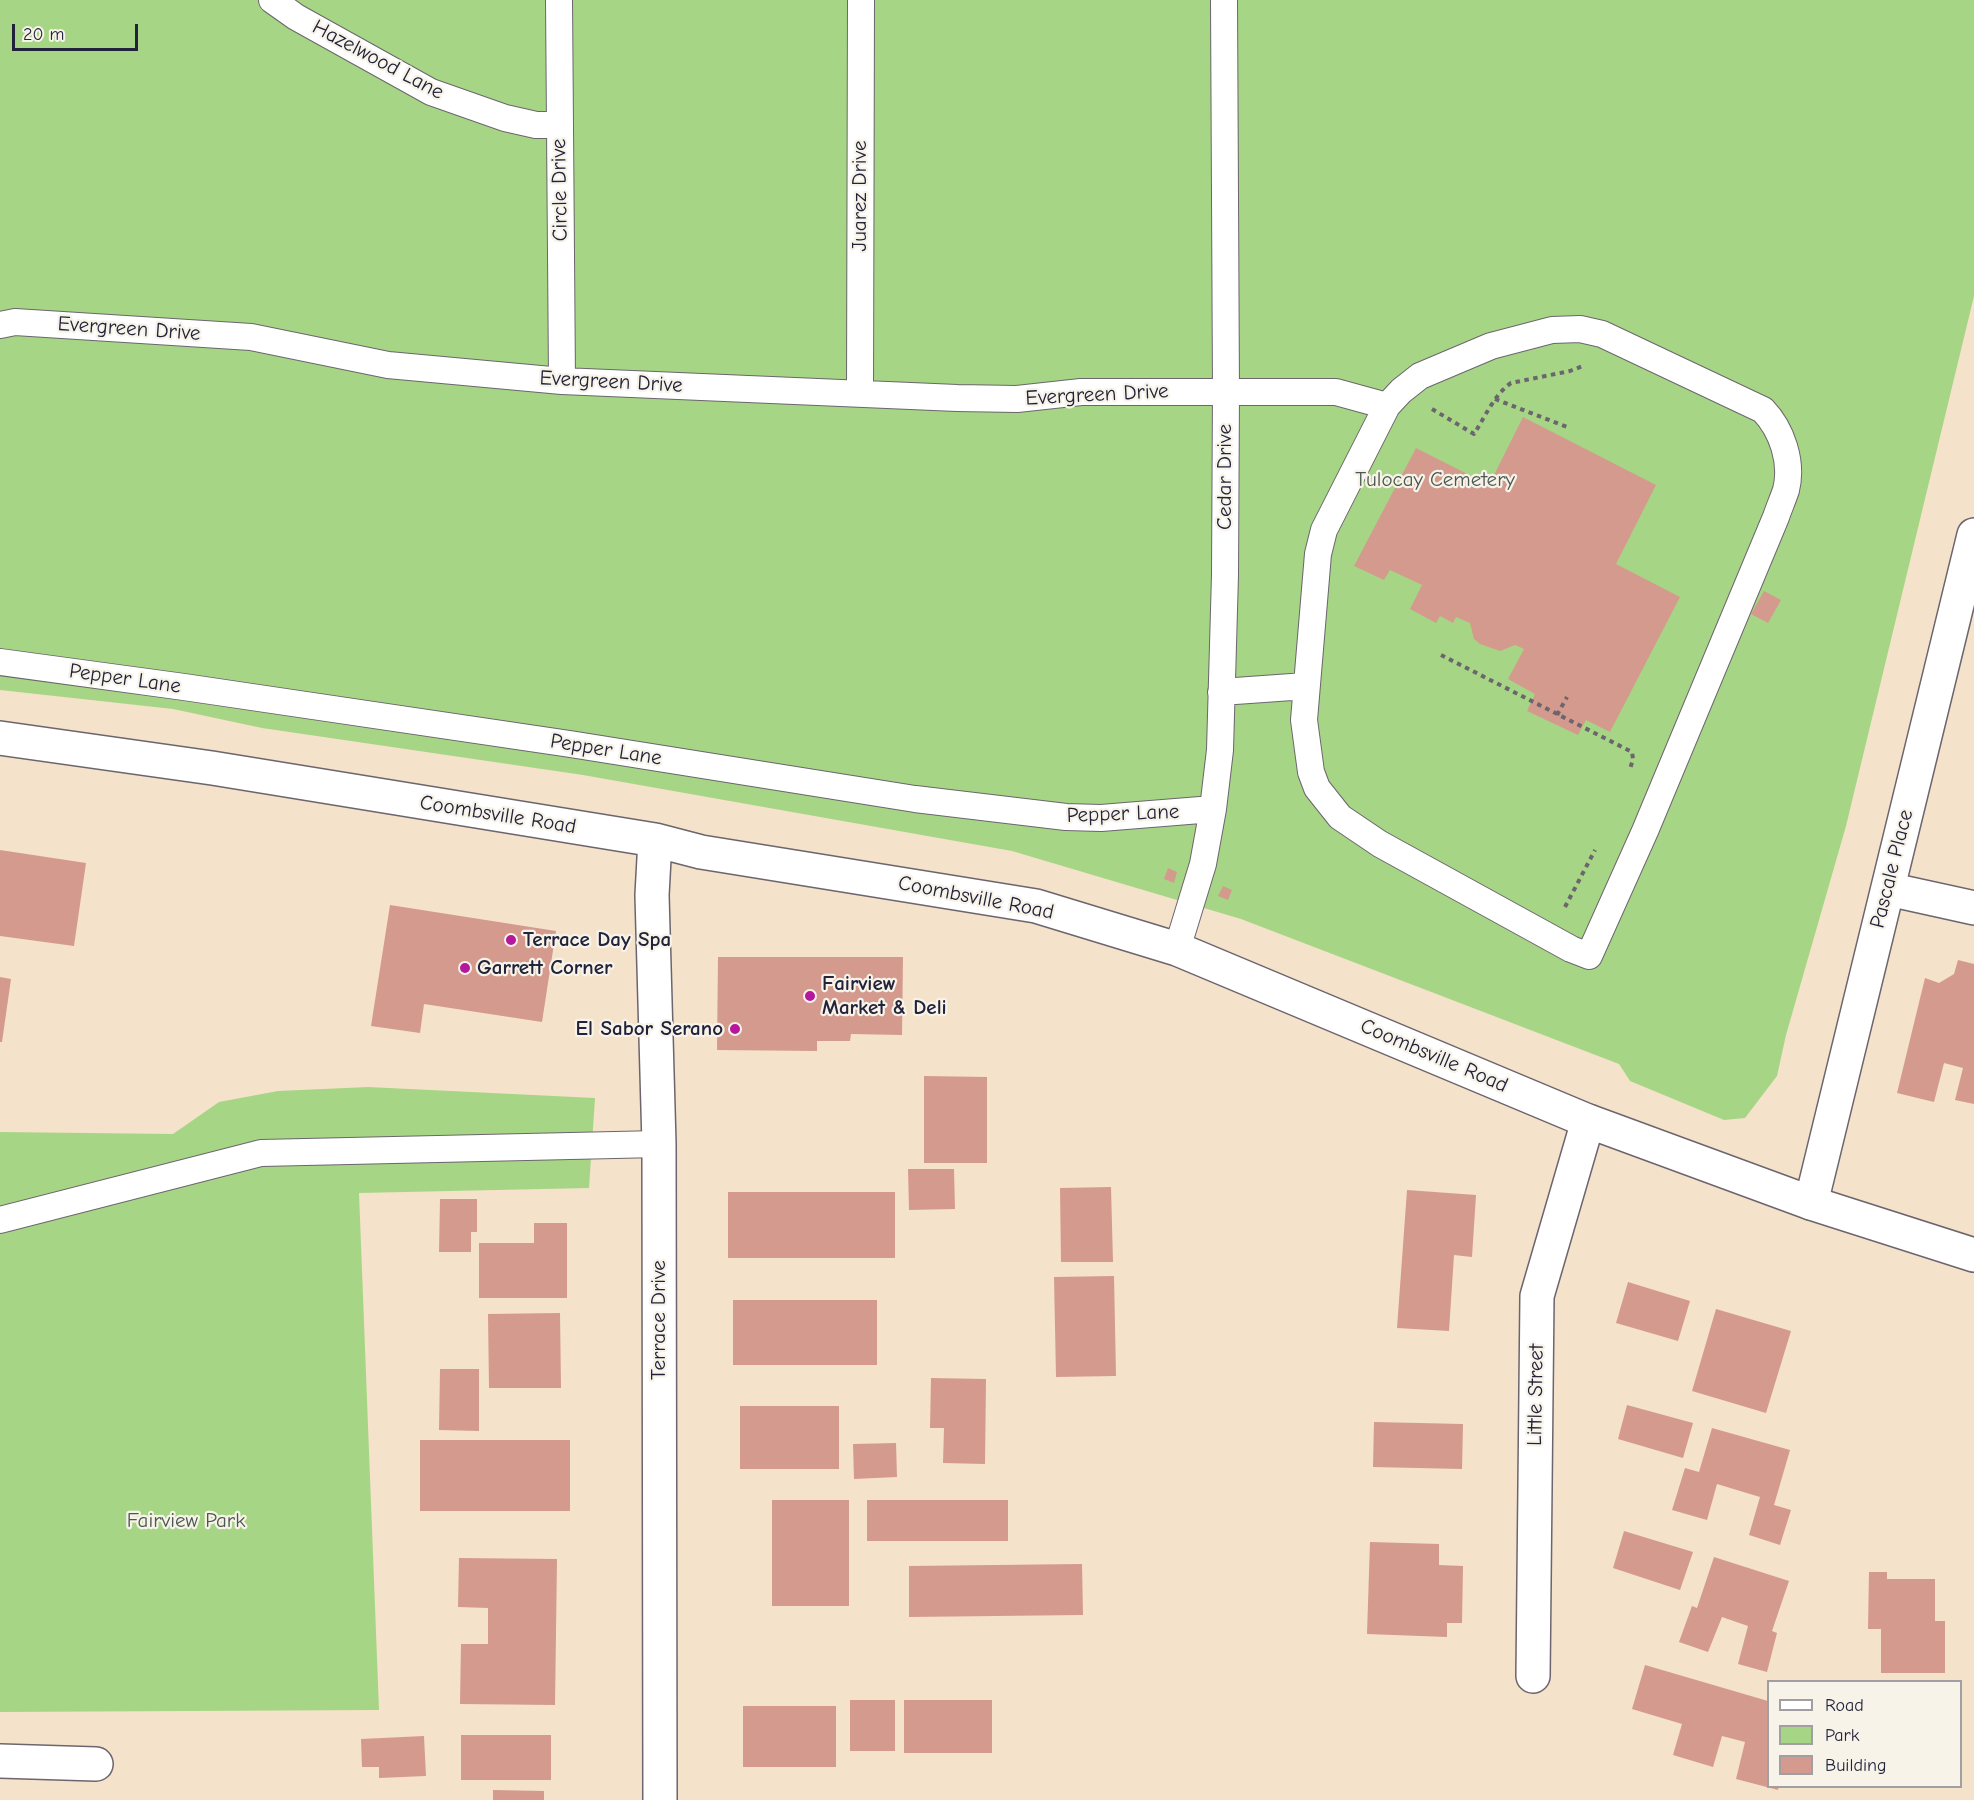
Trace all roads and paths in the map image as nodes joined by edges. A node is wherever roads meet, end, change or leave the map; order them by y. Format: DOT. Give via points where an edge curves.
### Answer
graph roads {
  1 [pos="272,0"];
  2 [pos="559,0"];
  3 [pos="861,0"];
  4 [pos="1224,0"];
  5 [pos="559,125"];
  6 [pos="0,325"];
  7 [pos="1612,339"];
  8 [pos="562,381"];
  9 [pos="1226,391"];
  10 [pos="860,393"];
  11 [pos="1394,399"];
  12 [pos="1495,399"];
  13 [pos="1567,427"];
  14 [pos="1974,535"];
  15 [pos="1441,655"];
  16 [pos="0,662"];
  17 [pos="1306,686"];
  18 [pos="1221,692"];
  19 [pos="1567,697"];
  20 [pos="1557,715"];
  21 [pos="0,738"];
  22 [pos="1629,773"];
  23 [pos="1213,809"];
  24 [pos="655,840"];
  25 [pos="1598,845"];
  26 [pos="1888,889"];
  27 [pos="1974,909"];
  28 [pos="1177,949"];
  29 [pos="1571,949"];
  30 [pos="1588,1121"];
  31 [pos="659,1144"];
  32 [pos="1811,1203"];
  33 [pos="0,1220"];
  34 [pos="1974,1254"];
  35 [pos="1533,1676"];
  36 [pos="0,1761"];
  37 [pos="96,1764"];
  38 [pos="660,1800"];
  1 -- 5 [label="lane, Hazelwood Lane" via="431,92 505,118"];
  2 -- 5 [label="lane, Circle Drive"];
  3 -- 10 [label="lane, Juarez Drive"];
  4 -- 9 [label="lane, Cedar Drive"];
  5 -- 8 [label="lane, Circle Drive"];
  6 -- 8 [label="lane, Evergreen Drive" via="15,322 251,337 388,365"];
  7 -- 11 [label="lane" via="1580,329 1518,337 1420,376"];
  7 -- 12 [label="path" via="1583,366 1511,383"];
  7 -- 29 [label="lane" via="1763,410 1772,420 1784,448 1788,478 1776,517 1650,820 1589,956"];
  8 -- 10 [label="lane, Evergreen Drive"];
  9 -- 10 [label="lane, Evergreen Drive" via="1081,393 1017,399"];
  9 -- 11 [label="lane, Evergreen Drive" via="1336,392"];
  9 -- 18 [label="lane, Cedar Drive"];
  11 -- 12 [label="path" via="1474,434"];
  11 -- 17 [label="lane" via="1324,530 1318,554"];
  12 -- 13 [label="path"];
  14 -- 26 [label="street, Pascale Place"];
  15 -- 20 [label="path"];
  16 -- 23 [label="lane, Pepper Lane" via="570,744 927,801 1101,818"];
  17 -- 18 [label="lane"];
  17 -- 29 [label="lane" via="1304,720 1311,772 1317,788 1340,817 1380,844"];
  18 -- 23 [label="lane, Cedar Drive"];
  19 -- 20 [label="path"];
  20 -- 22 [label="path" via="1632,752"];
  21 -- 24 [label="street, Coombsville Road"];
  23 -- 28 [label="lane, Cedar Drive" via="1203,864"];
  24 -- 28 [label="street, Coombsville Road" via="701,852 1036,906"];
  24 -- 31 [label="street, Terrace Drive" via="652,895"];
  25 -- 29 [label="path" via="1565,907 1575,939"];
  26 -- 27 [label="street"];
  26 -- 32 [label="street, Pascale Place"];
  28 -- 30 [label="street, Coombsville Road"];
  30 -- 32 [label="street, Coombsville Road"];
  30 -- 35 [label="street, Little Street" via="1537,1296"];
  31 -- 33 [label="lane" via="261,1153"];
  31 -- 38 [label="street, Terrace Drive"];
  32 -- 34 [label="street, Coombsville Road"];
  36 -- 37 [label="street"];
}
